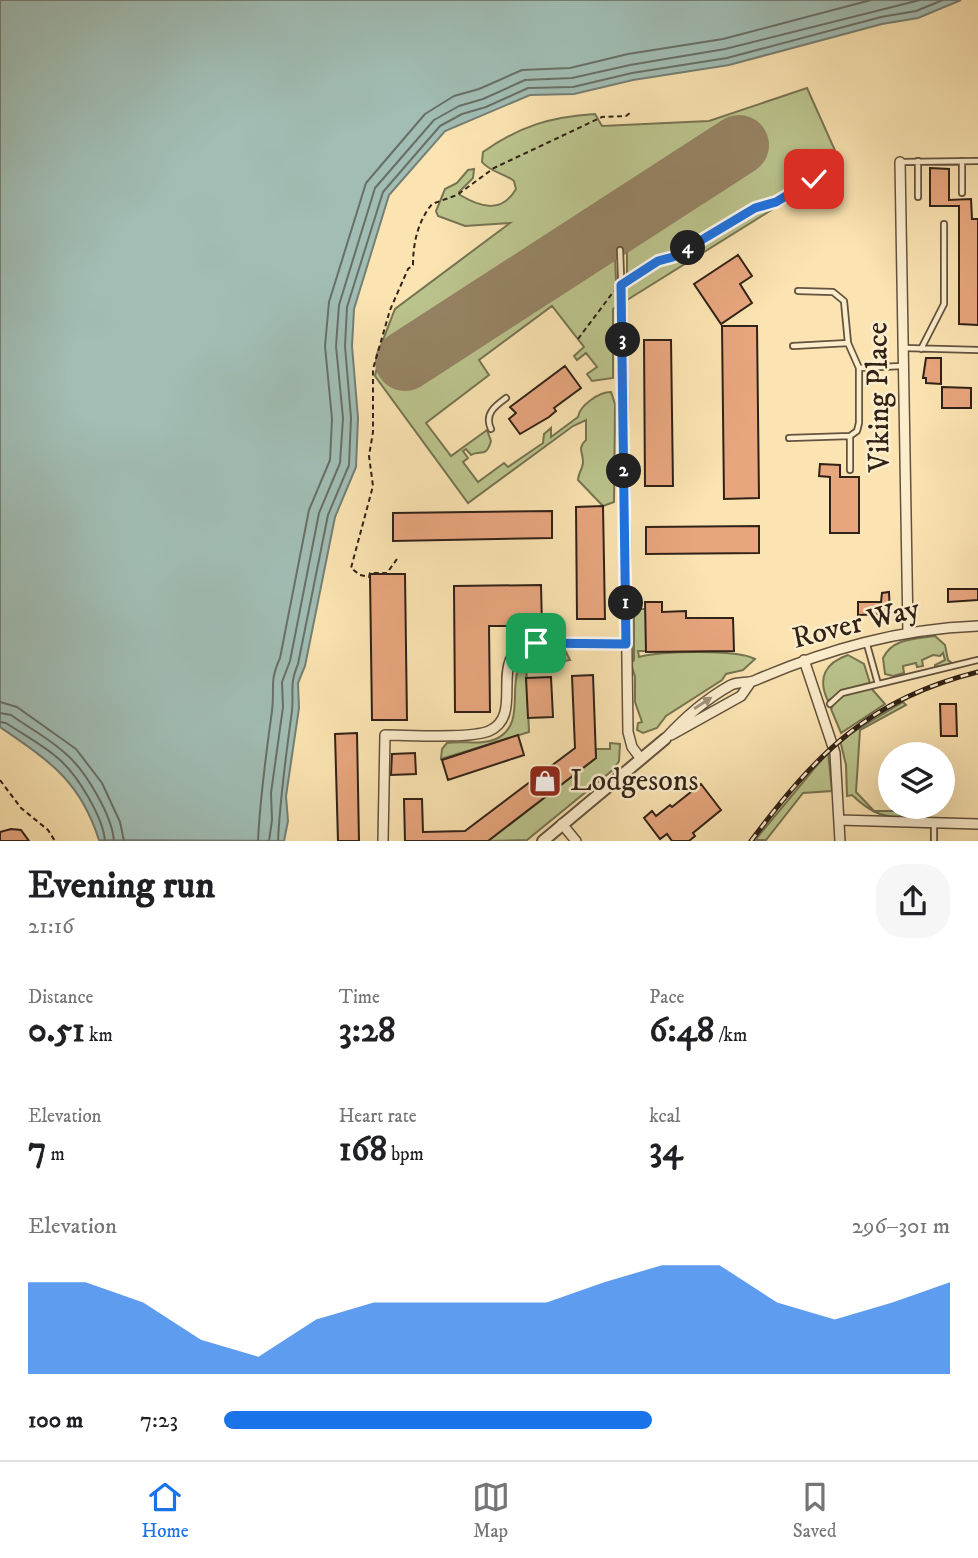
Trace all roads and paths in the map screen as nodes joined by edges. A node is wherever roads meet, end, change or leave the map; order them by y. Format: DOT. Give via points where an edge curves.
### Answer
graph roads {
  1 [pos="630,113"];
  2 [pos="918,161"];
  3 [pos="962,161"];
  4 [pos="900,162"];
  5 [pos="978,162"];
  6 [pos="821,169"];
  7 [pos="962,193"];
  8 [pos="918,197"];
  9 [pos="944,223"];
  10 [pos="620,250"];
  11 [pos="621,285"];
  12 [pos="798,291"];
  13 [pos="622,303"];
  14 [pos="578,339"];
  15 [pos="848,343"];
  16 [pos="793,346"];
  17 [pos="903,348"];
  18 [pos="921,349"];
  19 [pos="978,350"];
  20 [pos="903,366"];
  21 [pos="859,368"];
  22 [pos="506,398"];
  23 [pos="491,429"];
  24 [pos="850,436"];
  25 [pos="789,438"];
  26 [pos="850,470"];
  27 [pos="397,559"];
  28 [pos="978,626"];
  29 [pos="908,632"];
  30 [pos="866,641"];
  31 [pos="626,644"];
  32 [pos="804,660"];
  33 [pos="978,660"];
  34 [pos="750,683"];
  35 [pos="878,684"];
  36 [pos="830,704"];
  37 [pos="665,739"];
  38 [pos="641,759"];
  39 [pos="0,780"];
  40 [pos="839,821"];
  41 [pos="934,823"];
  42 [pos="562,824"];
  43 [pos="978,824"];
  44 [pos="55,841"];
  45 [pos="383,841"];
  46 [pos="543,841"];
  47 [pos="576,841"];
  48 [pos="840,841"];
  49 [pos="934,841"];
  1 -- 27 [label="path" via="602,117 494,168 457,195 432,204 420,224 413,265 390,310 373,369 369,456 373,486 351,568 369,577 370,573 387,573"];
  2 -- 3 [label="lane"];
  2 -- 4 [label="lane"];
  2 -- 8 [label="lane"];
  3 -- 5 [label="lane"];
  3 -- 7 [label="lane"];
  4 -- 17 [label="street, Viking Place"];
  6 -- 11 [label="path" via="814,179 786,196 755,208"];
  9 -- 18 [label="lane" via="944,304"];
  10 -- 11 [label="lane"];
  11 -- 13 [label="lane"];
  11 -- 14 [label="path"];
  12 -- 15 [label="lane" via="838,294 844,301"];
  13 -- 31 [label="street"];
  15 -- 16 [label="lane"];
  15 -- 21 [label="lane"];
  17 -- 18 [label="lane"];
  17 -- 20 [label="street, Viking Place"];
  18 -- 19 [label="lane"];
  20 -- 21 [label="lane"];
  20 -- 29 [label="street, Viking Place"];
  21 -- 24 [label="lane" via="859,423"];
  22 -- 23 [label="lane" via="490,413"];
  24 -- 25 [label="lane"];
  24 -- 26 [label="lane"];
  28 -- 29 [label="street, Rover Way"];
  29 -- 30 [label="street, Rover Way"];
  30 -- 32 [label="street, Rover Way"];
  30 -- 35 [label="lane"];
  31 -- 38 [label="street" via="628,732"];
  31 -- 45 [label="street" via="528,644 509,663 506,709 495,727 479,733 385,735"];
  32 -- 34 [label="street, Rover Way"];
  32 -- 40 [label="street" via="835,753"];
  33 -- 35 [label="lane"];
  34 -- 37 [label="street" via="741,696"];
  37 -- 34 [label="street, one-way" via="706,700 735,683"];
  35 -- 36 [label="lane" via="842,693"];
  37 -- 38 [label="street"];
  38 -- 42 [label="street"];
  39 -- 44 [label="path"];
  40 -- 41 [label="street"];
  40 -- 48 [label="street"];
  41 -- 43 [label="street"];
  41 -- 49 [label="lane"];
  42 -- 46 [label="street"];
  42 -- 47 [label="street"];
}
